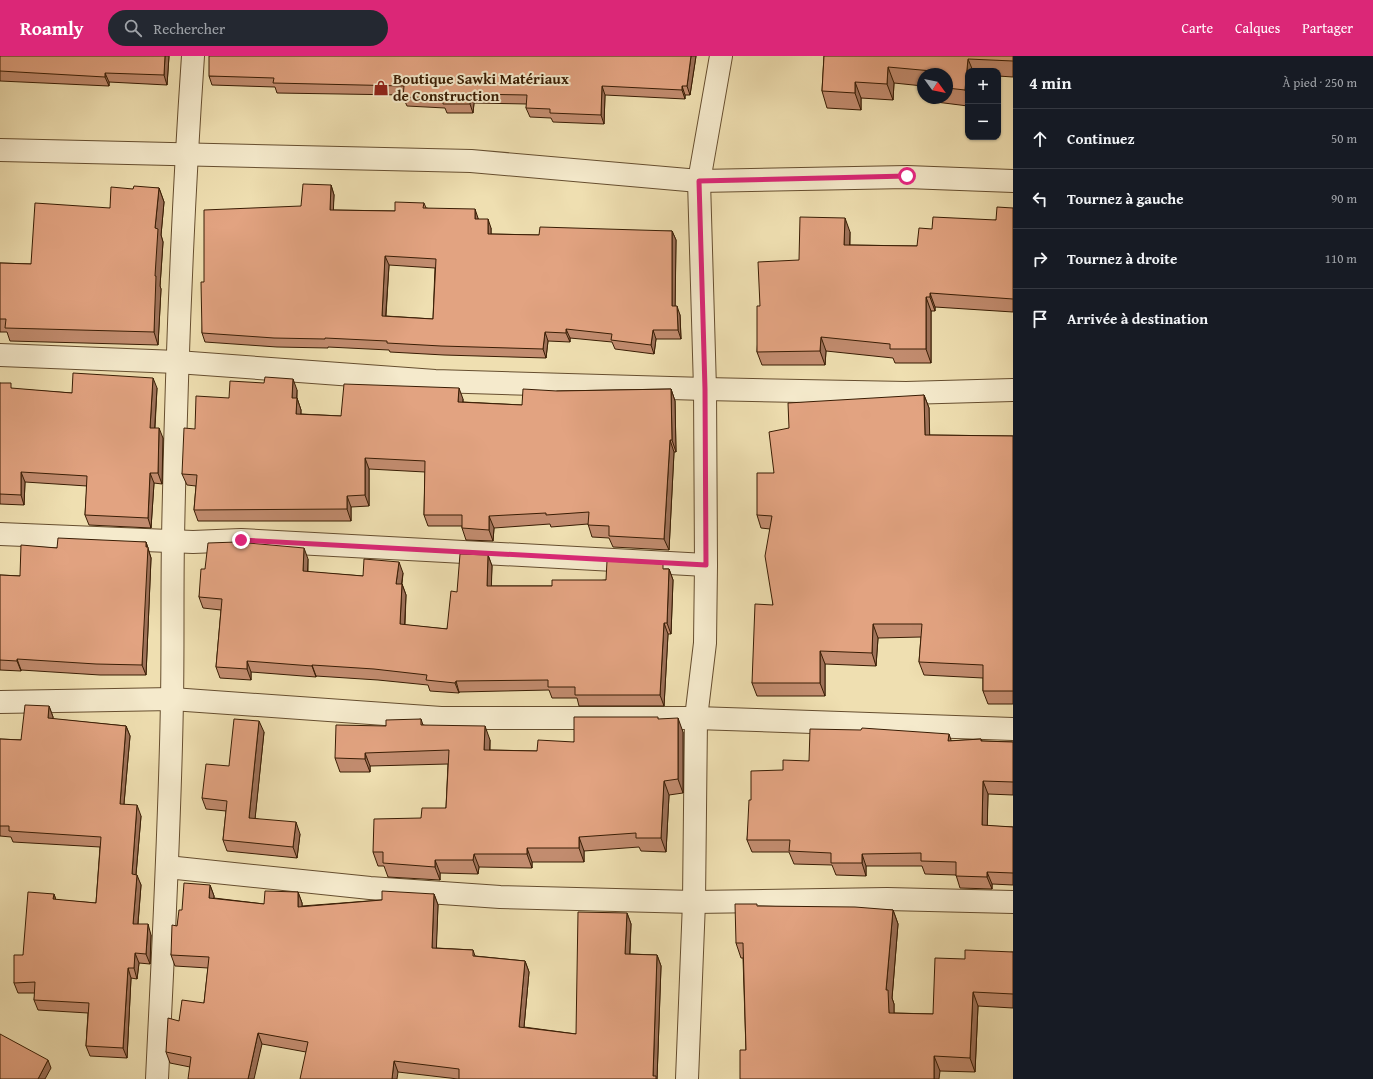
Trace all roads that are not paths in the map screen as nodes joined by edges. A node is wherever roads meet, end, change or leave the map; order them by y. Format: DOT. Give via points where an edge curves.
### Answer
graph roads {
  1 [pos="193,56"];
  2 [pos="721,56"];
  3 [pos="0,150"];
  4 [pos="186,155"];
  5 [pos="699,181"];
  6 [pos="1013,181"];
  7 [pos="0,355"];
  8 [pos="178,362"];
  9 [pos="705,389"];
  10 [pos="1013,390"];
  11 [pos="0,534"];
  12 [pos="173,541"];
  13 [pos="706,565"];
  14 [pos="172,699"];
  15 [pos="0,702"];
  16 [pos="696,718"];
  17 [pos="1013,729"];
  18 [pos="167,866"];
  19 [pos="694,902"];
  20 [pos="1013,902"];
  21 [pos="157,1079"];
  22 [pos="687,1079"];
  1 -- 4 [label="street"];
  2 -- 5 [label="street"];
  3 -- 4 [label="street"];
  4 -- 5 [label="street" via="471,161"];
  4 -- 8 [label="street"];
  5 -- 6 [label="street" via="907,176"];
  5 -- 9 [label="street"];
  7 -- 8 [label="street"];
  8 -- 9 [label="street" via="435,381"];
  8 -- 12 [label="street"];
  9 -- 10 [label="street" via="906,393"];
  9 -- 13 [label="street"];
  11 -- 12 [label="street"];
  12 -- 13 [label="street" via="241,540"];
  12 -- 14 [label="street"];
  13 -- 16 [label="street" via="705,642"];
  14 -- 15 [label="street"];
  14 -- 16 [label="street" via="441,718"];
  14 -- 18 [label="street"];
  16 -- 17 [label="street"];
  16 -- 19 [label="street"];
  18 -- 19 [label="street" via="370,888 485,896"];
  18 -- 21 [label="street"];
  19 -- 20 [label="street" via="887,899"];
  19 -- 22 [label="street"];
}
